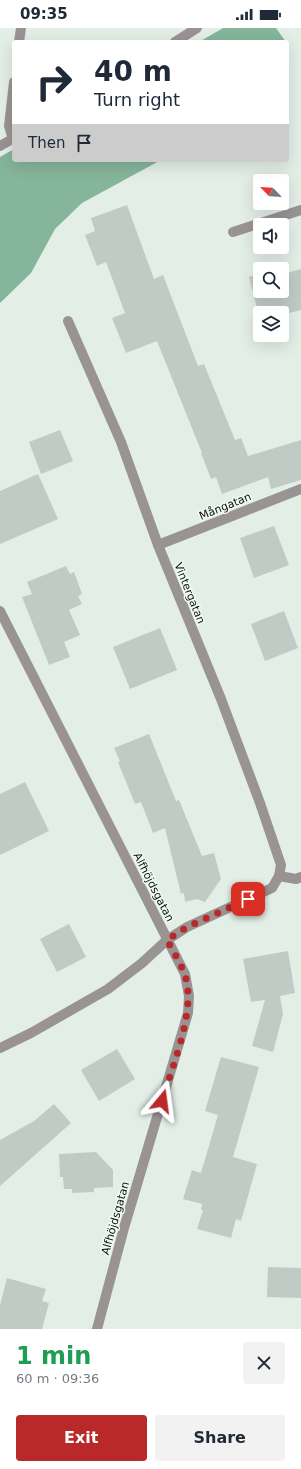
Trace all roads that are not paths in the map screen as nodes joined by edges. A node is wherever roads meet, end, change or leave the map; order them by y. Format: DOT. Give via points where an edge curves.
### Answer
graph roads {
  1 [pos="21,28"];
  2 [pos="197,28"];
  3 [pos="19,40"];
  4 [pos="178,40"];
  5 [pos="12,100"];
  6 [pos="12,136"];
  7 [pos="12,140"];
  8 [pos="0,146"];
  9 [pos="301,210"];
  10 [pos="233,232"];
  11 [pos="68,321"];
  12 [pos="301,489"];
  13 [pos="158,545"];
  14 [pos="0,611"];
  15 [pos="279,876"];
  16 [pos="301,877"];
  17 [pos="167,940"];
  18 [pos="0,1048"];
  19 [pos="97,1329"];
  1 -- 3 [label="street"];
  2 -- 4 [label="street"];
  5 -- 6 [label="street" via="9,126"];
  7 -- 8 [label="street"];
  9 -- 10 [label="street"];
  11 -- 13 [label="street, Vintergatan" via="122,442"];
  12 -- 13 [label="street, Mångatan"];
  13 -- 15 [label="street, Vintergatan" via="260,803 281,865"];
  14 -- 17 [label="street, Alfhöjdsgatan"];
  15 -- 16 [label="street" via="296,879"];
  15 -- 17 [label="street" via="272,888 193,924"];
  17 -- 18 [label="street" via="108,989"];
  17 -- 19 [label="street, Alfhöjdsgatan" via="185,974 189,996 188,1013 124,1228"];
}
